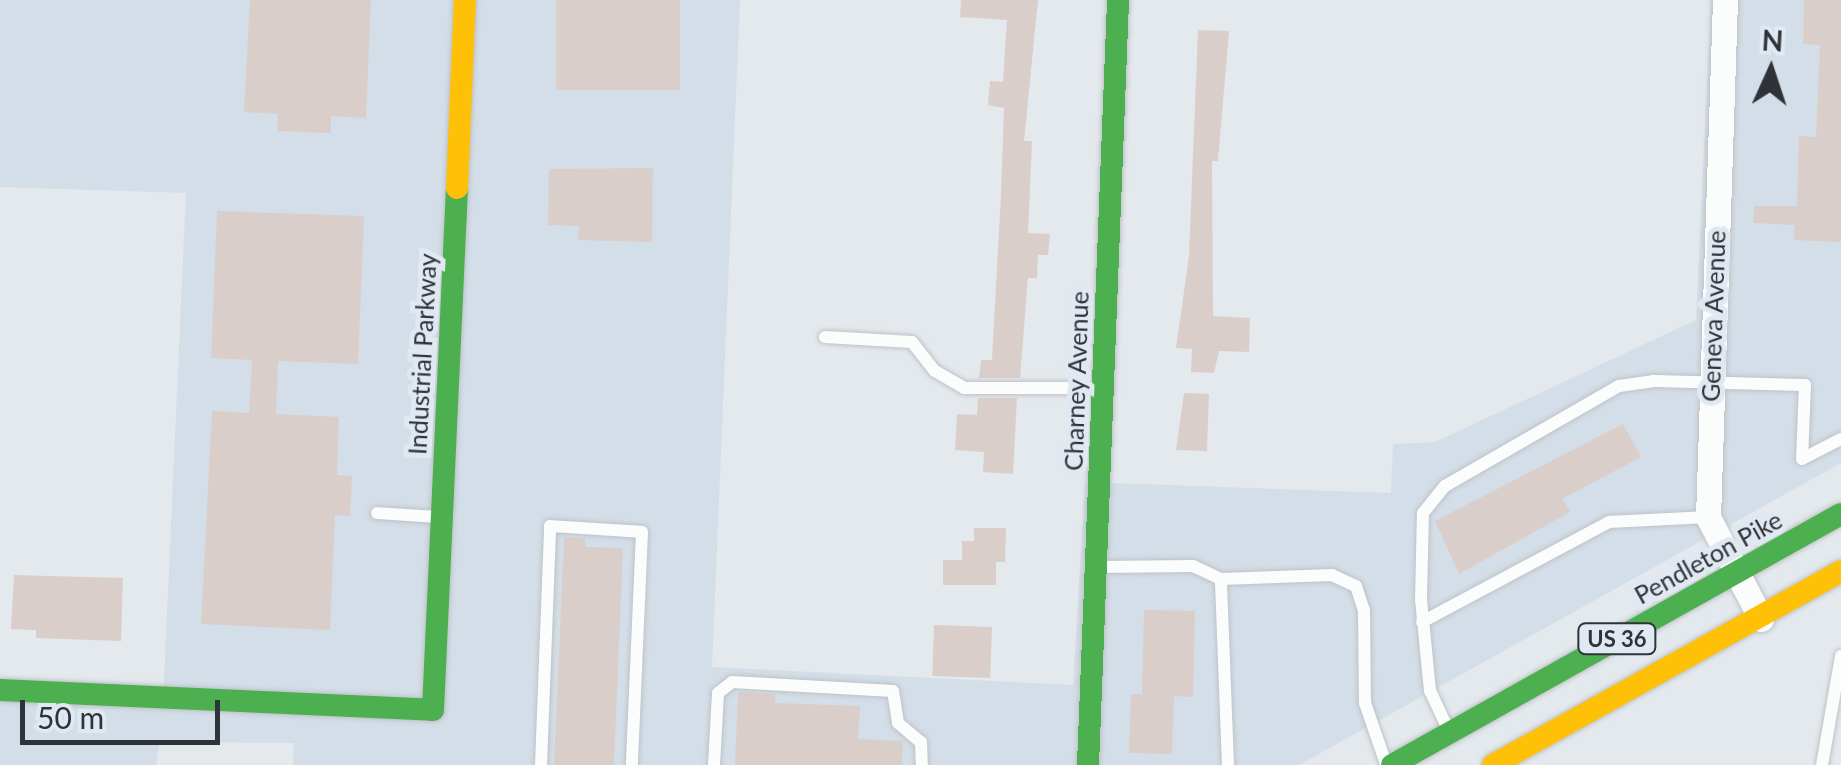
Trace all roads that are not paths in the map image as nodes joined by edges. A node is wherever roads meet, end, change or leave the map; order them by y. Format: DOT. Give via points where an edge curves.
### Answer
graph roads {
  1 [pos="465,0"];
  2 [pos="1118,0"];
  3 [pos="1725,0"];
  4 [pos="825,337"];
  5 [pos="1710,380"];
  6 [pos="1103,388"];
  7 [pos="1841,439"];
  8 [pos="377,513"];
  9 [pos="1841,514"];
  10 [pos="442,517"];
  11 [pos="1708,517"];
  12 [pos="1096,567"];
  13 [pos="1734,573"];
  14 [pos="1839,576"];
  15 [pos="1221,580"];
  16 [pos="1760,619"];
  17 [pos="1422,622"];
  18 [pos="1841,656"];
  19 [pos="0,690"];
  20 [pos="1450,733"];
  21 [pos="541,765"];
  22 [pos="632,765"];
  23 [pos="714,765"];
  24 [pos="922,765"];
  25 [pos="1088,765"];
  26 [pos="1228,765"];
  27 [pos="1389,765"];
  28 [pos="1493,765"];
  29 [pos="1822,765"];
  1 -- 10 [label="street, Industrial Parkway"];
  2 -- 6 [label="street, Charney Avenue"];
  3 -- 5 [label="street, Geneva Avenue"];
  4 -- 6 [label="lane" via="912,342 935,371 964,388"];
  5 -- 7 [label="lane" via="1806,386 1802,459"];
  5 -- 11 [label="street, Geneva Avenue"];
  5 -- 17 [label="lane" via="1618,386 1430,498 1420,528"];
  6 -- 12 [label="street, Charney Avenue"];
  8 -- 10 [label="lane"];
  9 -- 13 [label="street, Pendleton Pike / US 36"];
  10 -- 19 [label="street, Industrial Parkway" via="432,710"];
  11 -- 13 [label="street, Geneva Avenue"];
  11 -- 17 [label="lane" via="1609,522"];
  12 -- 15 [label="lane" via="1193,566"];
  12 -- 25 [label="street, Charney Avenue"];
  13 -- 16 [label="street, Geneva Avenue"];
  13 -- 20 [label="street, Pendleton Pike / US 36"];
  14 -- 16 [label="street, US 36"];
  15 -- 26 [label="lane"];
  15 -- 27 [label="lane" via="1332,575 1356,586 1364,610 1365,702"];
  16 -- 28 [label="street, US 36"];
  17 -- 20 [label="lane" via="1430,691"];
  18 -- 29 [label="lane"];
  20 -- 27 [label="street, Pendleton Pike / US 36"];
  21 -- 22 [label="lane" via="550,526 642,532"];
  23 -- 24 [label="lane" via="718,693 732,682 893,691 898,723 921,742"];
}
